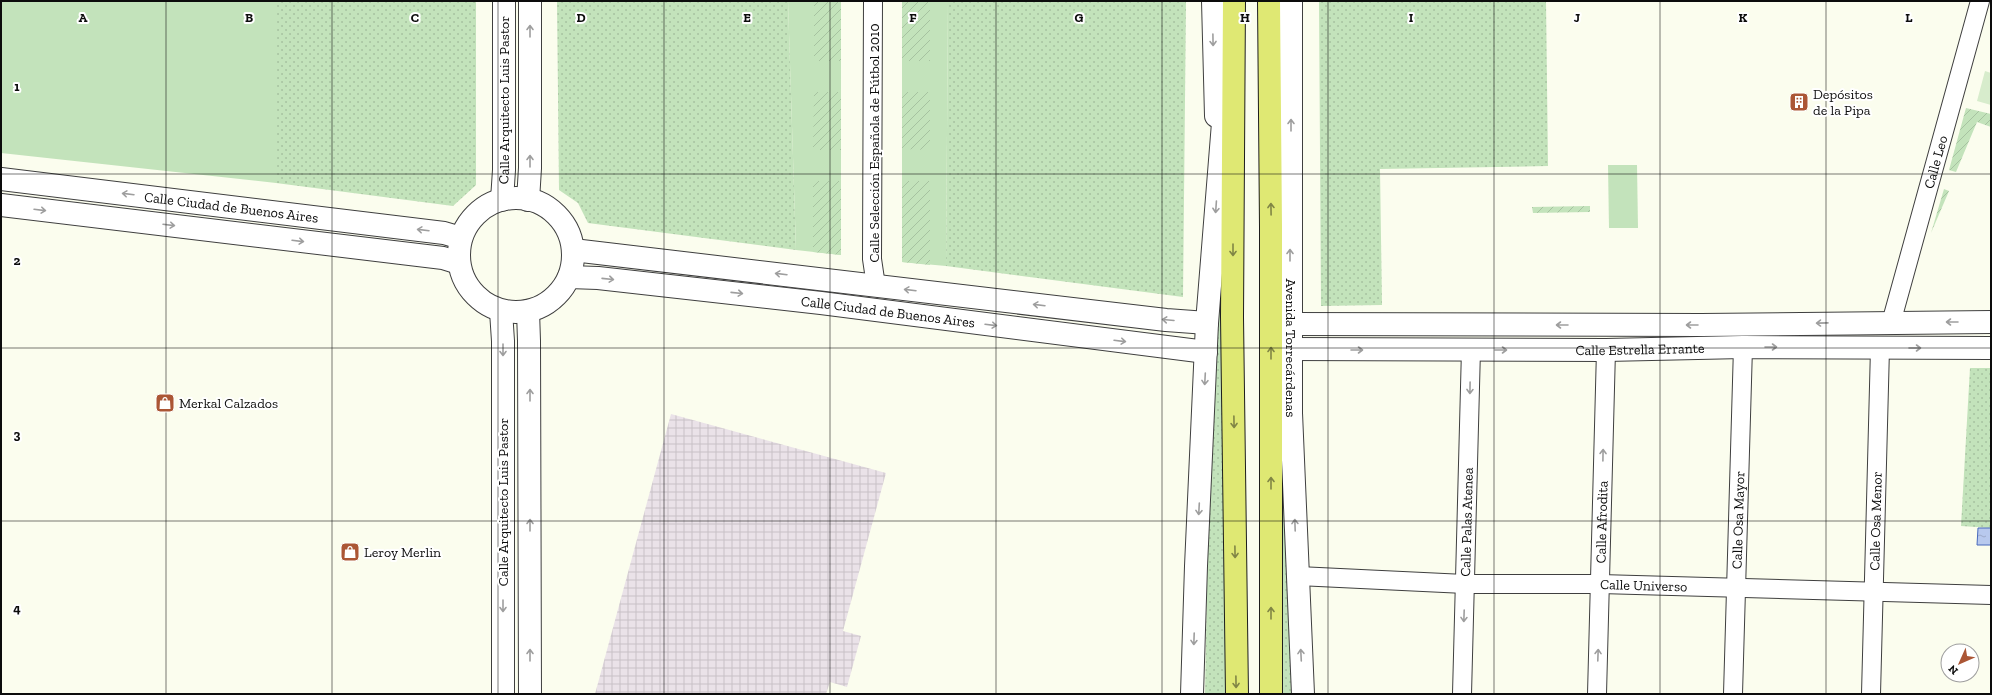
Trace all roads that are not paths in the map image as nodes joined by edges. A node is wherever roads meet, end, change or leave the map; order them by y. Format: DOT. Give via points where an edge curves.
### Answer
graph roads {
  1 [pos="504,1"];
  2 [pos="530,1"];
  3 [pos="873,1"];
  4 [pos="1213,1"];
  5 [pos="1233,1"];
  6 [pos="1269,1"];
  7 [pos="1291,1"];
  8 [pos="1980,1"];
  9 [pos="1218,174"];
  10 [pos="1,179"];
  11 [pos="502,200"];
  12 [pos="528,200"];
  13 [pos="1,205"];
  14 [pos="461,238"];
  15 [pos="573,250"];
  16 [pos="459,263"];
  17 [pos="569,277"];
  18 [pos="876,286"];
  19 [pos="501,311"];
  20 [pos="528,311"];
  21 [pos="1891,322"];
  22 [pos="1991,322"];
  23 [pos="1207,323"];
  24 [pos="1290,324"];
  25 [pos="1334,324"];
  26 [pos="1743,347"];
  27 [pos="1880,348"];
  28 [pos="1991,348"];
  29 [pos="1290,349"];
  30 [pos="1334,350"];
  31 [pos="1471,350"];
  32 [pos="1606,350"];
  33 [pos="1206,352"];
  34 [pos="1298,576"];
  35 [pos="1465,584"];
  36 [pos="1600,584"];
  37 [pos="1736,589"];
  38 [pos="1874,590"];
  39 [pos="1991,595"];
  40 [pos="503,694"];
  41 [pos="530,694"];
  42 [pos="1192,694"];
  43 [pos="1236,694"];
  44 [pos="1271,694"];
  45 [pos="1303,694"];
  46 [pos="1462,694"];
  47 [pos="1597,694"];
  48 [pos="1734,694"];
  49 [pos="1871,694"];
  1 -- 11 [label="street, Calle Arquitecto Luis Pastor"];
  12 -- 2 [label="street, Calle Arquitecto Luis Pastor, one-way"];
  3 -- 18 [label="street, Calle Selección Española de Fútbol 2010" via="872,259"];
  4 -- 9 [label="street, one-way"];
  5 -- 9 [label="street"];
  5 -- 43 [label="main road, one-way" via="1232,317"];
  44 -- 6 [label="main road, Avenida Torrecárdenas, one-way"];
  24 -- 7 [label="street, Avenida Torrecárdenas, one-way"];
  8 -- 21 [label="street, Calle Leo"];
  9 -- 23 [label="street, one-way"];
  14 -- 10 [label="street, Calle Ciudad de Buenos Aires, one-way" via="444,233"];
  11 -- 12 [label="street"];
  11 -- 14 [label="street" via="484,208 470,221"];
  12 -- 15 [label="street" via="544,206 558,218 568,232"];
  13 -- 16 [label="street, Calle Ciudad de Buenos Aires, one-way" via="436,258"];
  14 -- 16 [label="street"];
  15 -- 17 [label="street"];
  18 -- 15 [label="street, Calle Ciudad de Buenos Aires, one-way"];
  16 -- 19 [label="street" via="464,279 473,293 486,304"];
  17 -- 20 [label="street" via="559,293 545,305"];
  17 -- 33 [label="street, Calle Ciudad de Buenos Aires, one-way" via="821,303"];
  23 -- 18 [label="street, Calle Ciudad de Buenos Aires, one-way"];
  19 -- 20 [label="street"];
  19 -- 40 [label="street, Calle Arquitecto Luis Pastor, one-way"];
  41 -- 20 [label="street, Calle Arquitecto Luis Pastor, one-way"];
  22 -- 21 [label="street, Calle Estrella Errante, one-way"];
  21 -- 25 [label="street, Calle Estrella Errante, one-way" via="1709,325"];
  23 -- 33 [label="street"];
  24 -- 25 [label="street, Calle Estrella Errante"];
  24 -- 29 [label="street, Avenida Torrecárdenas"];
  25 -- 30 [label="street"];
  26 -- 27 [label="street, Calle Estrella Errante, one-way"];
  26 -- 32 [label="street, Calle Estrella Errante"];
  26 -- 37 [label="street, Calle Osa Mayor"];
  27 -- 28 [label="street, Calle Estrella Errante, one-way"];
  27 -- 38 [label="street, Calle Osa Menor"];
  29 -- 30 [label="street, Calle Estrella Errante"];
  34 -- 29 [label="street, Avenida Torrecárdenas, one-way" via="1290,413"];
  30 -- 31 [label="street, Calle Estrella Errante, one-way"];
  31 -- 32 [label="street, Calle Estrella Errante, one-way"];
  31 -- 35 [label="street, Calle Palas Atenea, one-way"];
  36 -- 32 [label="street, Calle Afrodita, one-way"];
  33 -- 42 [label="street, one-way"];
  34 -- 35 [label="street, Calle Universo"];
  45 -- 34 [label="street, Avenida Torrecárdenas, one-way"];
  35 -- 36 [label="street, Calle Universo"];
  35 -- 46 [label="street, Calle Palas Atenea, one-way"];
  36 -- 37 [label="street, Calle Universo"];
  47 -- 36 [label="street, Calle Afrodita, one-way"];
  37 -- 38 [label="street, Calle Universo"];
  37 -- 48 [label="street, Calle Osa Mayor"];
  38 -- 39 [label="street, Calle Universo"];
  38 -- 49 [label="street, Calle Osa Menor"];
}
